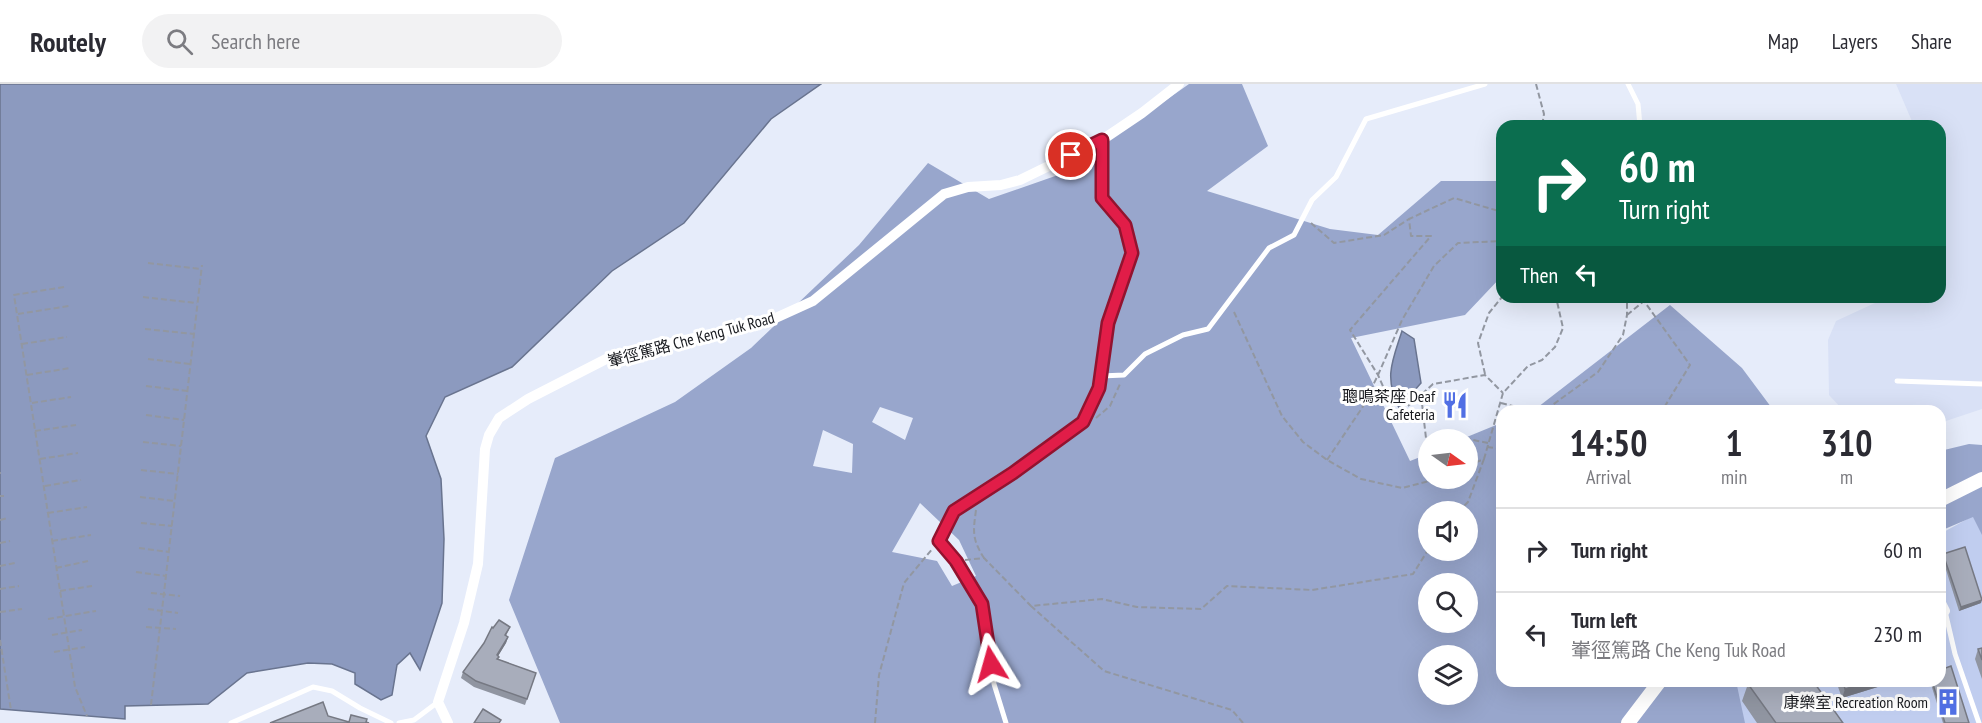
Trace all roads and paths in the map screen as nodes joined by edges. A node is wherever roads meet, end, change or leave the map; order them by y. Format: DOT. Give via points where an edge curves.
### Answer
graph roads {
  1 [pos="1179,84"];
  2 [pos="1485,84"];
  3 [pos="1536,84"];
  4 [pos="1628,84"];
  5 [pos="1543,120"];
  6 [pos="1639,120"];
  7 [pos="1102,140"];
  8 [pos="1496,210"];
  9 [pos="1303,217"];
  10 [pos="1409,219"];
  11 [pos="1496,241"];
  12 [pos="148,263"];
  13 [pos="202,265"];
  14 [pos="201,269"];
  15 [pos="64,287"];
  16 [pos="144,297"];
  17 [pos="1230,301"];
  18 [pos="197,303"];
  19 [pos="1497,303"];
  20 [pos="1557,303"];
  21 [pos="1627,303"];
  22 [pos="1641,303"];
  23 [pos="1646,303"];
  24 [pos="69,306"];
  25 [pos="17,314"];
  26 [pos="1627,315"];
  27 [pos="145,329"];
  28 [pos="194,334"];
  29 [pos="67,337"];
  30 [pos="22,344"];
  31 [pos="148,359"];
  32 [pos="190,364"];
  33 [pos="70,368"];
  34 [pos="27,375"];
  35 [pos="1378,375"];
  36 [pos="1485,375"];
  37 [pos="1101,376"];
  38 [pos="1897,381"];
  39 [pos="1982,384"];
  40 [pos="146,386"];
  41 [pos="187,391"];
  42 [pos="1503,393"];
  43 [pos="1421,395"];
  44 [pos="71,397"];
  45 [pos="1500,402"];
  46 [pos="31,404"];
  47 [pos="1499,405"];
  48 [pos="1510,405"];
  49 [pos="1552,405"];
  50 [pos="1666,405"];
  51 [pos="146,415"];
  52 [pos="1496,415"];
  53 [pos="184,420"];
  54 [pos="76,425"];
  55 [pos="35,431"];
  56 [pos="143,442"];
  57 [pos="1487,445"];
  58 [pos="181,446"];
  59 [pos="1496,447"];
  60 [pos="78,453"];
  61 [pos="40,459"];
  62 [pos="1484,459"];
  63 [pos="1328,460"];
  64 [pos="1478,461"];
  65 [pos="141,470"];
  66 [pos="178,474"];
  67 [pos="1982,479"];
  68 [pos="81,480"];
  69 [pos="1418,484"];
  70 [pos="44,486"];
  71 [pos="0,496"];
  72 [pos="4,496"];
  73 [pos="140,497"];
  74 [pos="1946,497"];
  75 [pos="174,501"];
  76 [pos="1468,501"];
  77 [pos="87,507"];
  78 [pos="48,513"];
  79 [pos="8,518"];
  80 [pos="0,520"];
  81 [pos="141,523"];
  82 [pos="172,526"];
  83 [pos="91,535"];
  84 [pos="10,541"];
  85 [pos="52,541"];
  86 [pos="939,541"];
  87 [pos="0,543"];
  88 [pos="139,548"];
  89 [pos="169,552"];
  90 [pos="88,561"];
  91 [pos="956,561"];
  92 [pos="1421,561"];
  93 [pos="15,563"];
  94 [pos="0,566"];
  95 [pos="56,568"];
  96 [pos="136,572"];
  97 [pos="166,576"];
  98 [pos="19,586"];
  99 [pos="92,586"];
  100 [pos="0,589"];
  101 [pos="60,591"];
  102 [pos="151,593"];
  103 [pos="164,594"];
  104 [pos="180,596"];
  105 [pos="1031,606"];
  106 [pos="22,609"];
  107 [pos="148,609"];
  108 [pos="96,611"];
  109 [pos="162,611"];
  110 [pos="0,612"];
  111 [pos="178,613"];
  112 [pos="64,616"];
  113 [pos="1946,616"];
  114 [pos="48,619"];
  115 [pos="146,627"];
  116 [pos="160,628"];
  117 [pos="176,629"];
  118 [pos="82,630"];
  119 [pos="67,633"];
  120 [pos="52,635"];
  121 [pos="0,640"];
  122 [pos="84,647"];
  123 [pos="69,650"];
  124 [pos="54,652"];
  125 [pos="1655,687"];
  126 [pos="438,702"];
  127 [pos="151,705"];
  128 [pos="11,710"];
  129 [pos="87,716"];
  130 [pos="231,723"];
  131 [pos="392,723"];
  132 [pos="399,723"];
  133 [pos="448,723"];
  134 [pos="875,723"];
  135 [pos="1006,723"];
  136 [pos="1243,723"];
  137 [pos="1628,723"];
  138 [pos="1979,723"];
  1 -- 7 [label="street, 輋徑篤路 Che Keng Tuk Road"];
  2 -- 9 [label="lane" via="1366,119 1336,177 1312,200"];
  3 -- 5 [label="path"];
  4 -- 6 [label="lane" via="1638,104"];
  7 -- 37 [label="lane" via="1102,198 1125,225 1132,253 1108,323"];
  7 -- 126 [label="street, 輋徑篤路 Che Keng Tuk Road" via="1020,180 944,194 813,301 796,309 769,321 610,357 499,418 485,448 471,596"];
  8 -- 10 [label="path" via="1454,198"];
  9 -- 10 [label="path" via="1334,243 1384,235"];
  9 -- 17 [label="lane" via="1294,235 1269,248"];
  10 -- 35 [label="path" via="1412,236 1431,236 1350,330"];
  11 -- 35 [label="path" via="1458,243 1434,266 1402,320"];
  12 -- 14 [label="path"];
  13 -- 14 [label="path"];
  14 -- 18 [label="path"];
  15 -- 25 [label="path" via="14,295"];
  16 -- 18 [label="path"];
  17 -- 37 [label="lane" via="1208,329 1184,335 1145,354 1124,375"];
  17 -- 63 [label="path" via="1282,416 1303,442"];
  18 -- 28 [label="path"];
  19 -- 36 [label="path" via="1489,313 1478,343"];
  20 -- 42 [label="path" via="1563,328 1555,347 1542,360 1528,366"];
  21 -- 26 [label="path"];
  22 -- 26 [label="path"];
  23 -- 50 [label="path" via="1690,365"];
  24 -- 25 [label="path"];
  25 -- 30 [label="path"];
  26 -- 49 [label="path" via="1623,335 1598,372"];
  27 -- 28 [label="path"];
  28 -- 32 [label="path"];
  29 -- 30 [label="path"];
  30 -- 34 [label="path"];
  31 -- 32 [label="path"];
  32 -- 41 [label="path"];
  33 -- 34 [label="path"];
  34 -- 46 [label="path"];
  35 -- 43 [label="path" via="1396,416"];
  35 -- 63 [label="path"];
  36 -- 42 [label="path"];
  36 -- 43 [label="path" via="1433,384"];
  37 -- 86 [label="lane" via="1083,422 954,511"];
  38 -- 39 [label="lane"];
  40 -- 41 [label="path"];
  41 -- 53 [label="path"];
  42 -- 45 [label="path"];
  43 -- 57 [label="path" via="1425,438 1464,438"];
  44 -- 46 [label="path"];
  45 -- 47 [label="path"];
  45 -- 48 [label="path"];
  46 -- 55 [label="path"];
  51 -- 53 [label="path"];
  52 -- 57 [label="path"];
  53 -- 58 [label="path"];
  54 -- 55 [label="path"];
  55 -- 61 [label="path"];
  56 -- 58 [label="path"];
  57 -- 59 [label="path"];
  57 -- 62 [label="path"];
  58 -- 66 [label="path"];
  60 -- 61 [label="path"];
  61 -- 70 [label="path"];
  62 -- 64 [label="path"];
  62 -- 76 [label="path"];
  63 -- 69 [label="path" via="1361,479 1402,489"];
  65 -- 66 [label="path"];
  66 -- 75 [label="path"];
  67 -- 74 [label="street"];
  68 -- 70 [label="path"];
  70 -- 78 [label="path"];
  71 -- 72 [label="path"];
  73 -- 75 [label="path"];
  75 -- 82 [label="path"];
  77 -- 78 [label="path"];
  78 -- 85 [label="path"];
  79 -- 80 [label="path"];
  81 -- 82 [label="path"];
  82 -- 89 [label="path"];
  83 -- 85 [label="path"];
  84 -- 87 [label="path"];
  85 -- 95 [label="path"];
  86 -- 91 [label="lane"];
  86 -- 134 [label="path" via="904,583 879,675"];
  88 -- 89 [label="path"];
  89 -- 97 [label="path"];
  90 -- 95 [label="path"];
  91 -- 105 [label="path" via="984,558"];
  91 -- 135 [label="lane" via="982,604 994,684"];
  92 -- 105 [label="path" via="1413,573 1312,590 1227,586 1201,609 1137,607 1102,599"];
  93 -- 94 [label="path"];
  95 -- 101 [label="path"];
  96 -- 97 [label="path"];
  97 -- 103 [label="path"];
  98 -- 100 [label="path"];
  99 -- 101 [label="path"];
  101 -- 112 [label="path"];
  102 -- 103 [label="path"];
  103 -- 104 [label="path"];
  103 -- 109 [label="path"];
  105 -- 136 [label="path" via="1104,671 1232,711"];
  106 -- 110 [label="path"];
  107 -- 109 [label="path"];
  108 -- 112 [label="path"];
  109 -- 111 [label="path"];
  109 -- 116 [label="path"];
  112 -- 114 [label="path"];
  112 -- 119 [label="path"];
  113 -- 138 [label="lane" via="1954,654"];
  115 -- 116 [label="path"];
  116 -- 117 [label="path"];
  116 -- 127 [label="path"];
  118 -- 119 [label="path"];
  119 -- 120 [label="path"];
  119 -- 123 [label="path"];
  121 -- 128 [label="path"];
  122 -- 123 [label="path"];
  123 -- 124 [label="path"];
  123 -- 129 [label="path" via="75,687"];
  125 -- 137 [label="street"];
  126 -- 132 [label="lane" via="414,720"];
  126 -- 133 [label="street"];
  130 -- 131 [label="lane" via="313,687 333,691"];
}
